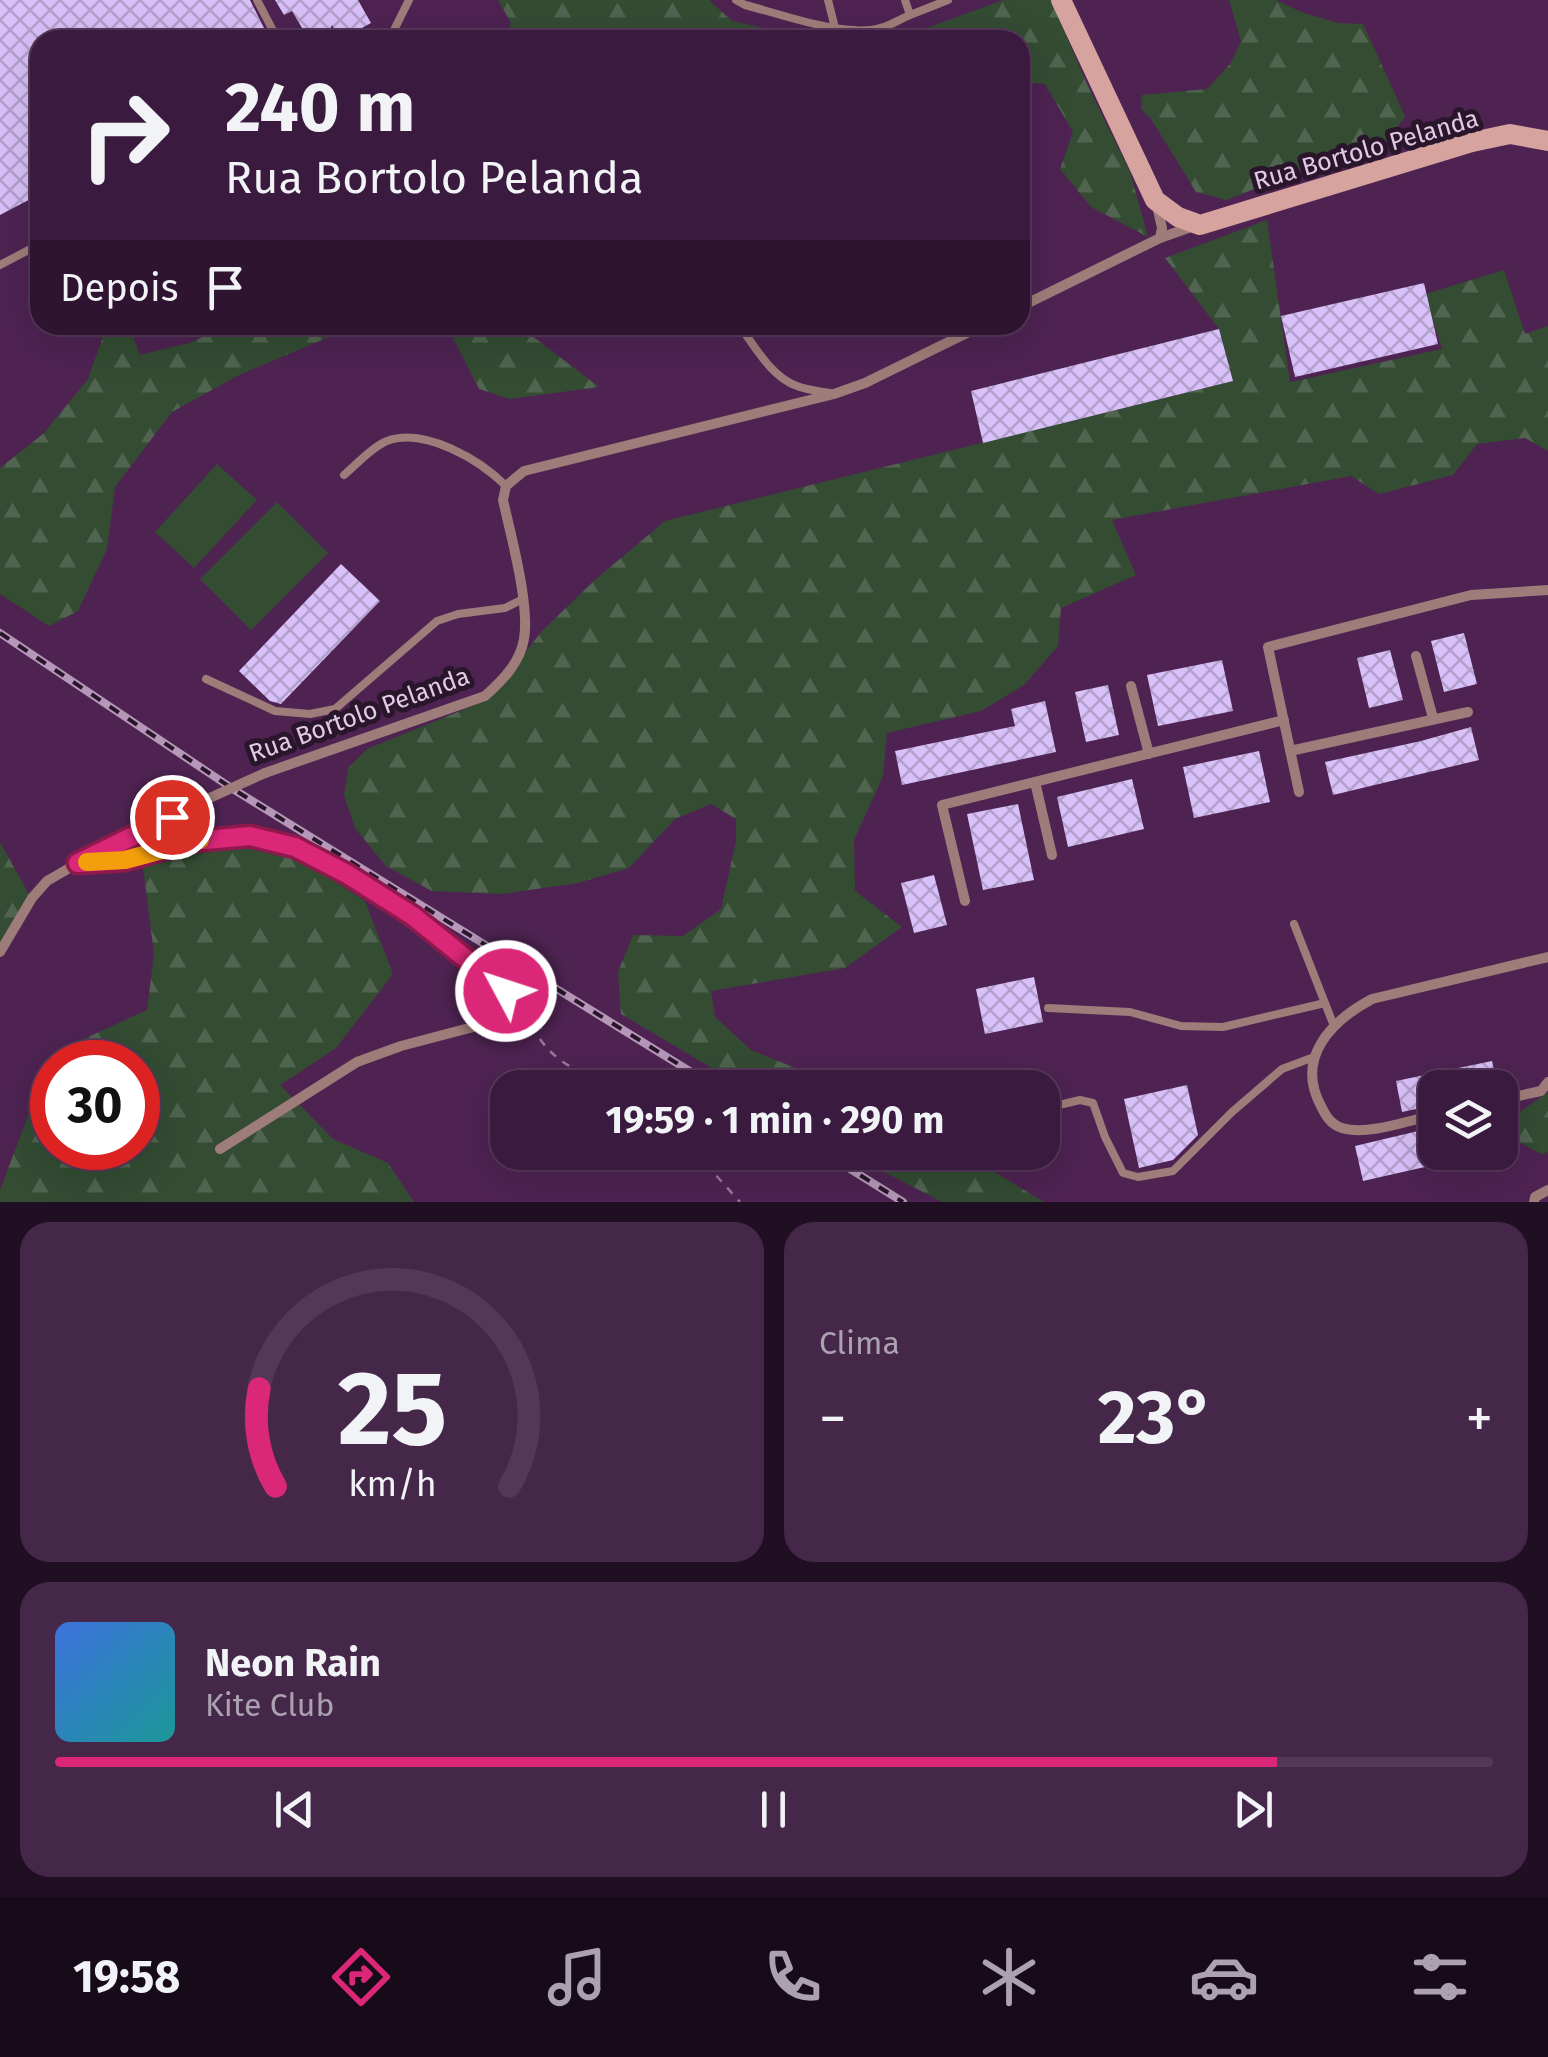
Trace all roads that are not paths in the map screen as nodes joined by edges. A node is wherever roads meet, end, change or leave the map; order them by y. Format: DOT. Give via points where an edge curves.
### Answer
graph roads {
  1 [pos="257,0"];
  2 [pos="409,0"];
  3 [pos="736,0"];
  4 [pos="828,0"];
  5 [pos="905,0"];
  6 [pos="948,0"];
  7 [pos="1061,0"];
  8 [pos="910,14"];
  9 [pos="835,28"];
  10 [pos="273,30"];
  11 [pos="393,30"];
  12 [pos="854,30"];
  13 [pos="870,30"];
  14 [pos="1548,141"];
  15 [pos="1156,200"];
  16 [pos="1200,224"];
  17 [pos="1160,238"];
  18 [pos="30,249"];
  19 [pos="0,265"];
  20 [pos="1030,302"];
  21 [pos="747,335"];
  22 [pos="963,335"];
  23 [pos="834,394"];
  24 [pos="344,475"];
  25 [pos="506,486"];
  26 [pos="1548,590"];
  27 [pos="523,598"];
  28 [pos="1416,656"];
  29 [pos="206,679"];
  30 [pos="1131,686"];
  31 [pos="1468,712"];
  32 [pos="1433,718"];
  33 [pos="1284,720"];
  34 [pos="1290,751"];
  35 [pos="1148,754"];
  36 [pos="1035,782"];
  37 [pos="1299,792"];
  38 [pos="1052,855"];
  39 [pos="78,863"];
  40 [pos="965,901"];
  41 [pos="1294,924"];
  42 [pos="0,952"];
  43 [pos="1548,957"];
  44 [pos="1324,1003"];
  45 [pos="1048,1008"];
  46 [pos="1334,1026"];
  47 [pos="1314,1058"];
  48 [pos="1548,1082"];
  49 [pos="1518,1096"];
  50 [pos="1060,1105"];
  51 [pos="1418,1118"];
  52 [pos="220,1149"];
  53 [pos="1548,1190"];
  54 [pos="1534,1202"];
  1 -- 10 [label="lane"];
  2 -- 11 [label="lane"];
  3 -- 9 [label="lane"];
  4 -- 9 [label="lane"];
  5 -- 8 [label="lane"];
  6 -- 8 [label="lane"];
  7 -- 15 [label="street"];
  8 -- 13 [label="lane"];
  9 -- 12 [label="lane"];
  14 -- 16 [label="street, Rua Bortolo Pelanda" via="1510,134 1472,142"];
  15 -- 16 [label="street"];
  15 -- 17 [label="street"];
  16 -- 17 [label="street, Rua Bortolo Pelanda"];
  17 -- 20 [label="street, Rua Bortolo Pelanda"];
  18 -- 19 [label="lane"];
  21 -- 23 [label="lane" via="784,380"];
  22 -- 23 [label="street"];
  23 -- 25 [label="street" via="524,471"];
  24 -- 25 [label="lane" via="383,442 422,436 490,470"];
  25 -- 27 [label="street, Rua Bortolo Pelanda"];
  26 -- 33 [label="street" via="1471,595 1268,648"];
  27 -- 29 [label="lane" via="437,622 335,709 275,711"];
  27 -- 39 [label="street, Rua Bortolo Pelanda, bridge" via="524,639 514,666 485,696 265,773"];
  28 -- 32 [label="street"];
  30 -- 35 [label="street"];
  31 -- 32 [label="street"];
  32 -- 34 [label="street"];
  33 -- 34 [label="street"];
  33 -- 35 [label="street"];
  34 -- 37 [label="street"];
  35 -- 36 [label="street"];
  36 -- 38 [label="street"];
  36 -- 40 [label="street" via="942,804"];
  39 -- 42 [label="street, Rua Bortolo Pelanda" via="46,882"];
  39 -- 52 [label="street" via="250,836 295,847 413,916 526,1013 357,1062"];
  41 -- 44 [label="lane"];
  43 -- 46 [label="street" via="1372,999"];
  44 -- 45 [label="lane" via="1223,1027"];
  44 -- 46 [label="lane"];
  46 -- 47 [label="street"];
  47 -- 50 [label="lane" via="1282,1069 1173,1171 1122,1173 1093,1103"];
  47 -- 51 [label="street" via="1310,1080 1330,1122 1366,1130"];
  48 -- 49 [label="street" via="1542,1091"];
  53 -- 54 [label="street"];
}
